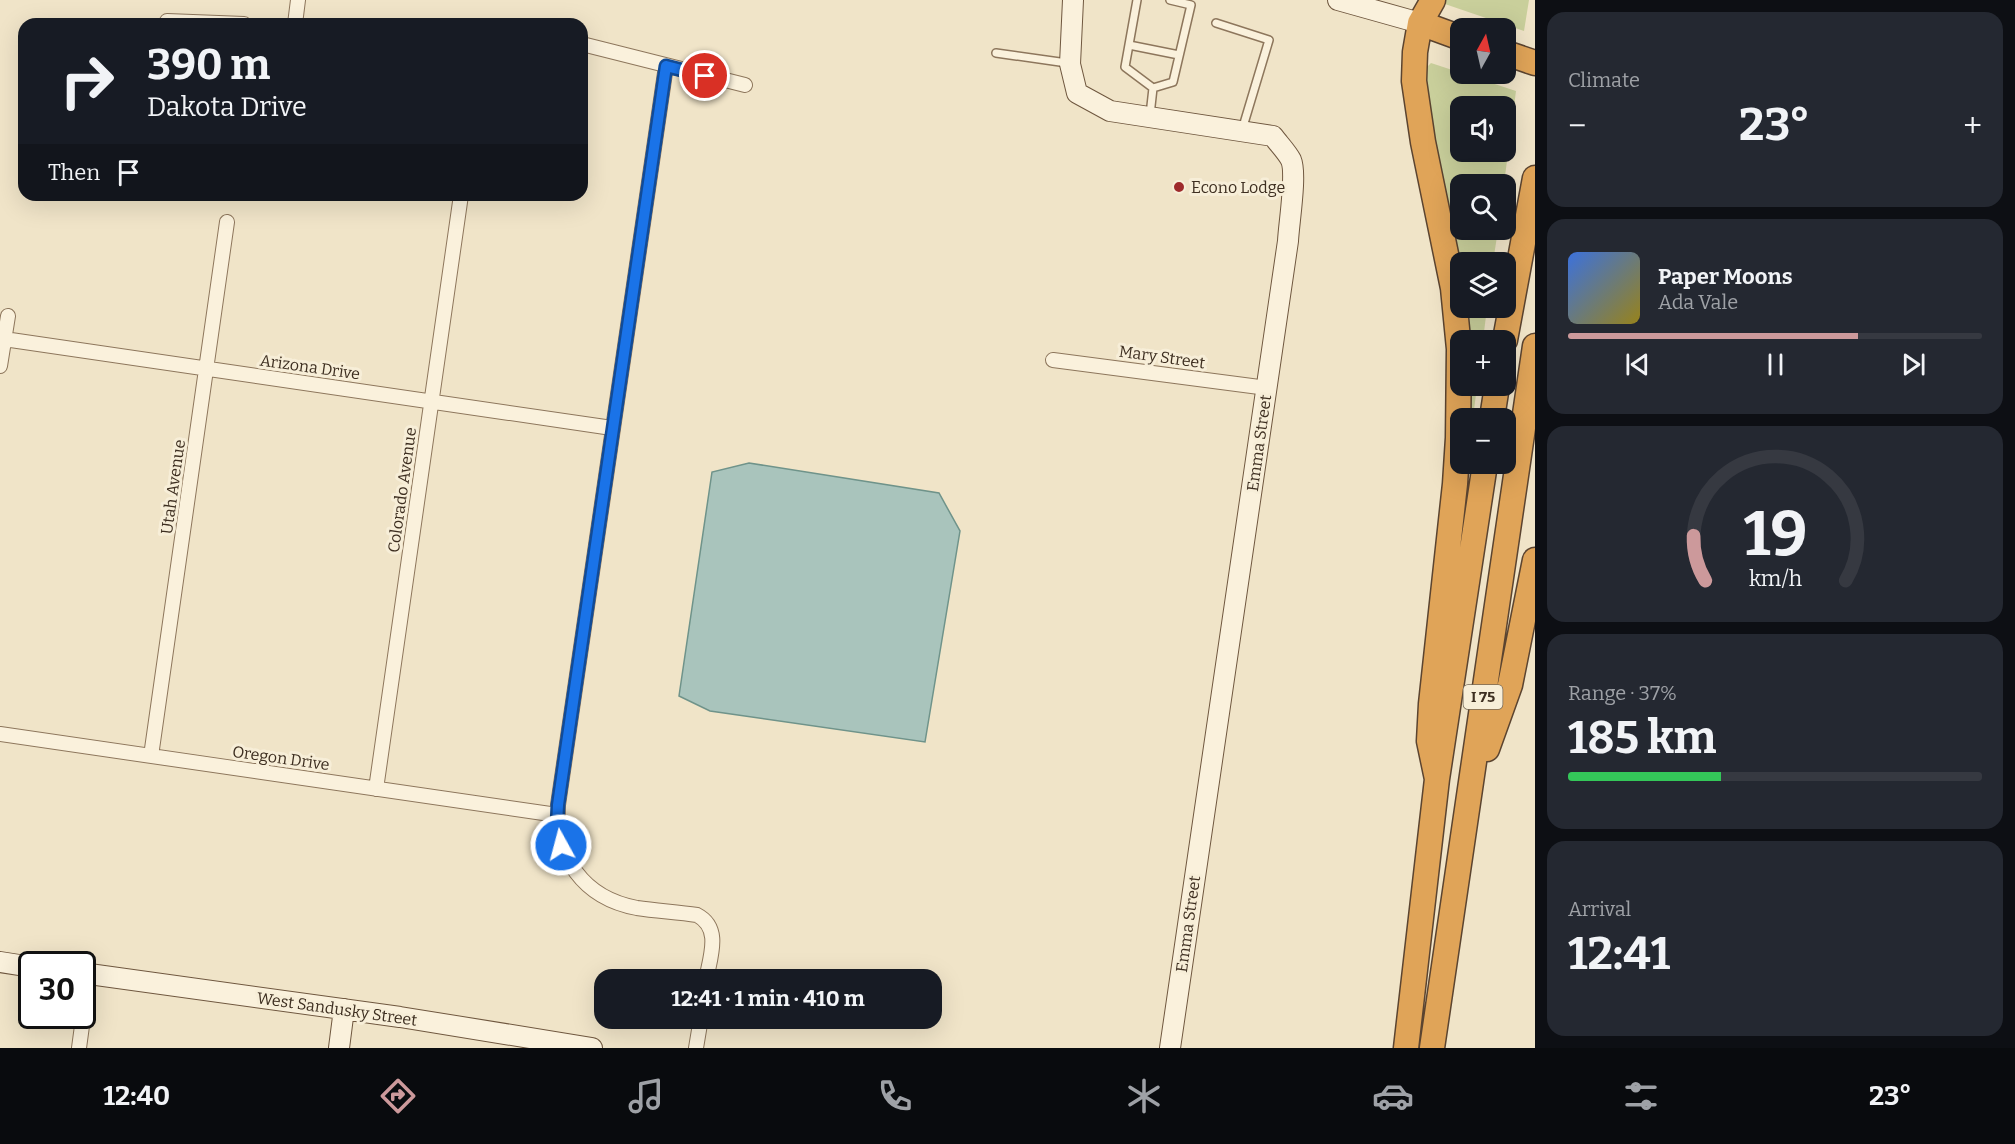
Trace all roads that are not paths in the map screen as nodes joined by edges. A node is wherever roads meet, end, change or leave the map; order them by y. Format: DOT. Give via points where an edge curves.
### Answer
graph roads {
  1 [pos="298,0"];
  2 [pos="1073,0"];
  3 [pos="1137,0"];
  4 [pos="1170,0"];
  5 [pos="1338,0"];
  6 [pos="1433,0"];
  7 [pos="296,18"];
  8 [pos="1216,23"];
  9 [pos="1420,23"];
  10 [pos="1450,34"];
  11 [pos="1129,45"];
  12 [pos="588,46"];
  13 [pos="996,52"];
  14 [pos="1179,55"];
  15 [pos="1516,56"];
  16 [pos="1070,63"];
  17 [pos="1535,63"];
  18 [pos="666,66"];
  19 [pos="745,85"];
  20 [pos="1153,88"];
  21 [pos="1150,117"];
  22 [pos="1242,132"];
  23 [pos="1535,178"];
  24 [pos="460,201"];
  25 [pos="227,222"];
  26 [pos="8,316"];
  27 [pos="1507,330"];
  28 [pos="4,339"];
  29 [pos="1535,346"];
  30 [pos="1053,360"];
  31 [pos="0,366"];
  32 [pos="207,369"];
  33 [pos="1267,388"];
  34 [pos="431,402"];
  35 [pos="612,428"];
  36 [pos="1483,474"];
  37 [pos="1535,560"];
  38 [pos="0,734"];
  39 [pos="151,756"];
  40 [pos="1437,779"];
  41 [pos="376,789"];
  42 [pos="557,815"];
  43 [pos="1445,956"];
  44 [pos="0,962"];
  45 [pos="18,965"];
  46 [pos="708,969"];
  47 [pos="96,975"];
  48 [pos="344,1009"];
  49 [pos="81,1029"];
  50 [pos="699,1029"];
  51 [pos="79,1048"];
  52 [pos="339,1048"];
  53 [pos="592,1048"];
  54 [pos="696,1048"];
  55 [pos="1170,1048"];
  56 [pos="1406,1048"];
  57 [pos="1431,1048"];
  1 -- 7 [label="street"];
  2 -- 16 [label="street, Emma Street"];
  3 -- 11 [label="lane"];
  4 -- 14 [label="lane" via="1191,5"];
  5 -- 9 [label="street"];
  6 -- 9 [label="highway"];
  8 -- 22 [label="lane" via="1269,40"];
  9 -- 10 [label="highway"];
  9 -- 40 [label="highway" via="1414,68 1418,111 1453,288 1459,349 1455,484 1429,741"];
  11 -- 14 [label="lane"];
  11 -- 20 [label="lane" via="1125,67"];
  12 -- 18 [label="street"];
  13 -- 16 [label="lane"];
  14 -- 20 [label="lane" via="1173,82"];
  15 -- 17 [label="highway"];
  16 -- 21 [label="street, Emma Street" via="1077,93 1110,111"];
  18 -- 19 [label="street"];
  18 -- 35 [label="street"];
  20 -- 21 [label="lane"];
  21 -- 22 [label="street, Emma Street"];
  22 -- 33 [label="street, Emma Street" via="1273,136 1291,160 1294,180"];
  23 -- 27 [label="highway"];
  24 -- 34 [label="street, Colorado Avenue"];
  25 -- 32 [label="street, Utah Avenue"];
  26 -- 28 [label="street"];
  28 -- 31 [label="street"];
  28 -- 32 [label="street, Arizona Drive"];
  29 -- 43 [label="highway, I 75"];
  30 -- 33 [label="street, Mary Street"];
  32 -- 34 [label="street, Arizona Drive"];
  32 -- 39 [label="street, Utah Avenue"];
  33 -- 55 [label="street, Emma Street"];
  34 -- 35 [label="street, Arizona Drive"];
  34 -- 41 [label="street, Colorado Avenue"];
  35 -- 42 [label="street"];
  36 -- 40 [label="highway, I 75"];
  37 -- 43 [label="highway" via="1510,685 1487,748 1464,898"];
  38 -- 39 [label="street, Oregon Drive"];
  39 -- 41 [label="street, Oregon Drive"];
  40 -- 56 [label="highway, I 75"];
  41 -- 42 [label="street, Oregon Drive"];
  42 -- 46 [label="street" via="561,845 570,863 598,892 636,908 697,915 706,920 713,938"];
  43 -- 57 [label="highway, I 75"];
  44 -- 45 [label="street"];
  47 -- 48 [label="street, West Sandusky Street"];
  48 -- 52 [label="street"];
  48 -- 53 [label="street, West Sandusky Street"];
  49 -- 51 [label="street"];
  50 -- 54 [label="street"];
}
